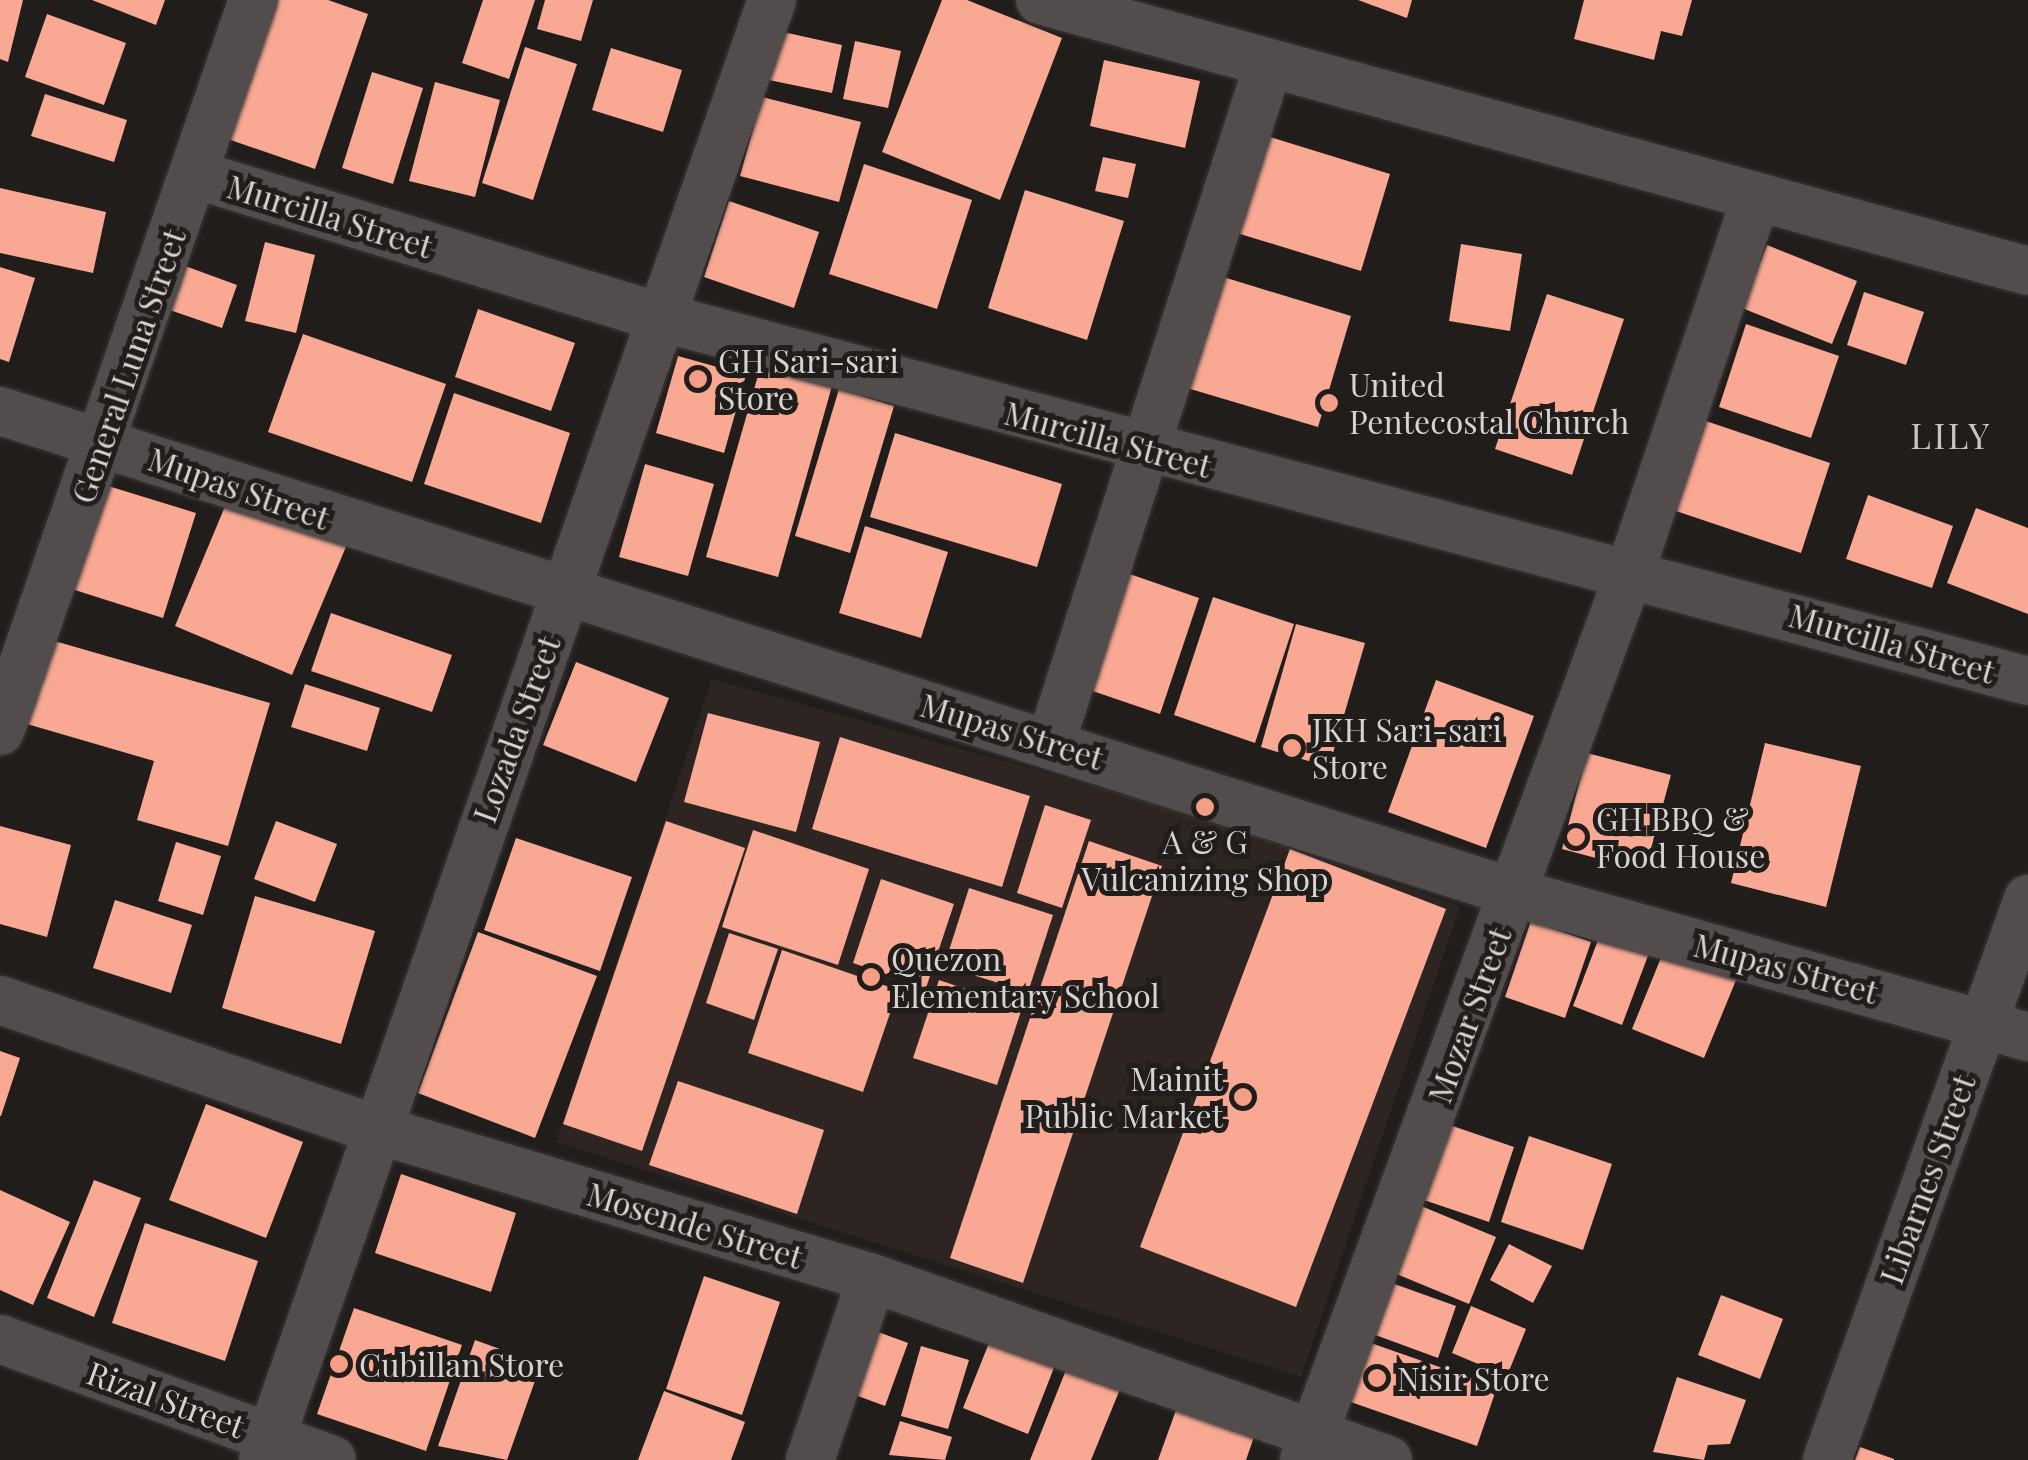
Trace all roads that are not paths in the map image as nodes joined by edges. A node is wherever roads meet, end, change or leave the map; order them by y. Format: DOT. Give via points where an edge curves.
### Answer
graph roads {
  1 [pos="253,0"];
  2 [pos="772,0"];
  3 [pos="1040,0"];
  4 [pos="1268,66"];
  5 [pos="194,174"];
  6 [pos="1755,200"];
  7 [pos="2028,271"];
  8 [pos="660,317"];
  9 [pos="0,411"];
  10 [pos="103,442"];
  11 [pos="1149,452"];
  12 [pos="1631,569"];
  13 [pos="564,596"];
  14 [pos="2028,681"];
  15 [pos="0,731"];
  16 [pos="1050,742"];
  17 [pos="1515,893"];
  18 [pos="2028,899"];
  19 [pos="0,1000"];
  20 [pos="1983,1022"];
  21 [pos="2028,1036"];
  22 [pos="372,1128"];
  23 [pos="872,1278"];
  24 [pos="0,1338"];
  25 [pos="1309,1448"];
  26 [pos="266,1449"];
  27 [pos="332,1460"];
  28 [pos="810,1460"];
  29 [pos="1388,1460"];
  30 [pos="1827,1460"];
  1 -- 5 [label="street, General Luna Street"];
  2 -- 8 [label="street, Lozada Street"];
  3 -- 4 [label="street"];
  4 -- 6 [label="street"];
  4 -- 11 [label="street"];
  5 -- 8 [label="street, Murcilla Street"];
  5 -- 10 [label="street, General Luna Street"];
  6 -- 7 [label="street"];
  6 -- 12 [label="street, Mozar Street"];
  8 -- 11 [label="street, Murcilla Street"];
  8 -- 13 [label="street, Lozada Street"];
  9 -- 10 [label="street, Mupas Street"];
  10 -- 13 [label="street, Mupas Street"];
  10 -- 15 [label="street, General Luna Street"];
  11 -- 12 [label="street, Murcilla Street"];
  11 -- 16 [label="street"];
  12 -- 14 [label="street, Murcilla Street"];
  12 -- 17 [label="street, Mozar Street"];
  13 -- 16 [label="street, Mupas Street"];
  13 -- 22 [label="street, Lozada Street"];
  16 -- 17 [label="street, Mupas Street"];
  17 -- 20 [label="street, Mupas Street"];
  17 -- 25 [label="street, Mozar Street"];
  18 -- 20 [label="street, Libarnes Street"];
  19 -- 22 [label="street, Mosende Street"];
  20 -- 21 [label="street, Mupas Street"];
  20 -- 30 [label="street, Libarnes Street"];
  22 -- 23 [label="street, Mosende Street"];
  22 -- 26 [label="street, Lozada Street"];
  23 -- 25 [label="street, Mosende Street"];
  23 -- 28 [label="street"];
  24 -- 26 [label="street, Rizal Street"];
  25 -- 29 [label="street, Mosende Street"];
  26 -- 27 [label="street, Rizal Street"];
}
